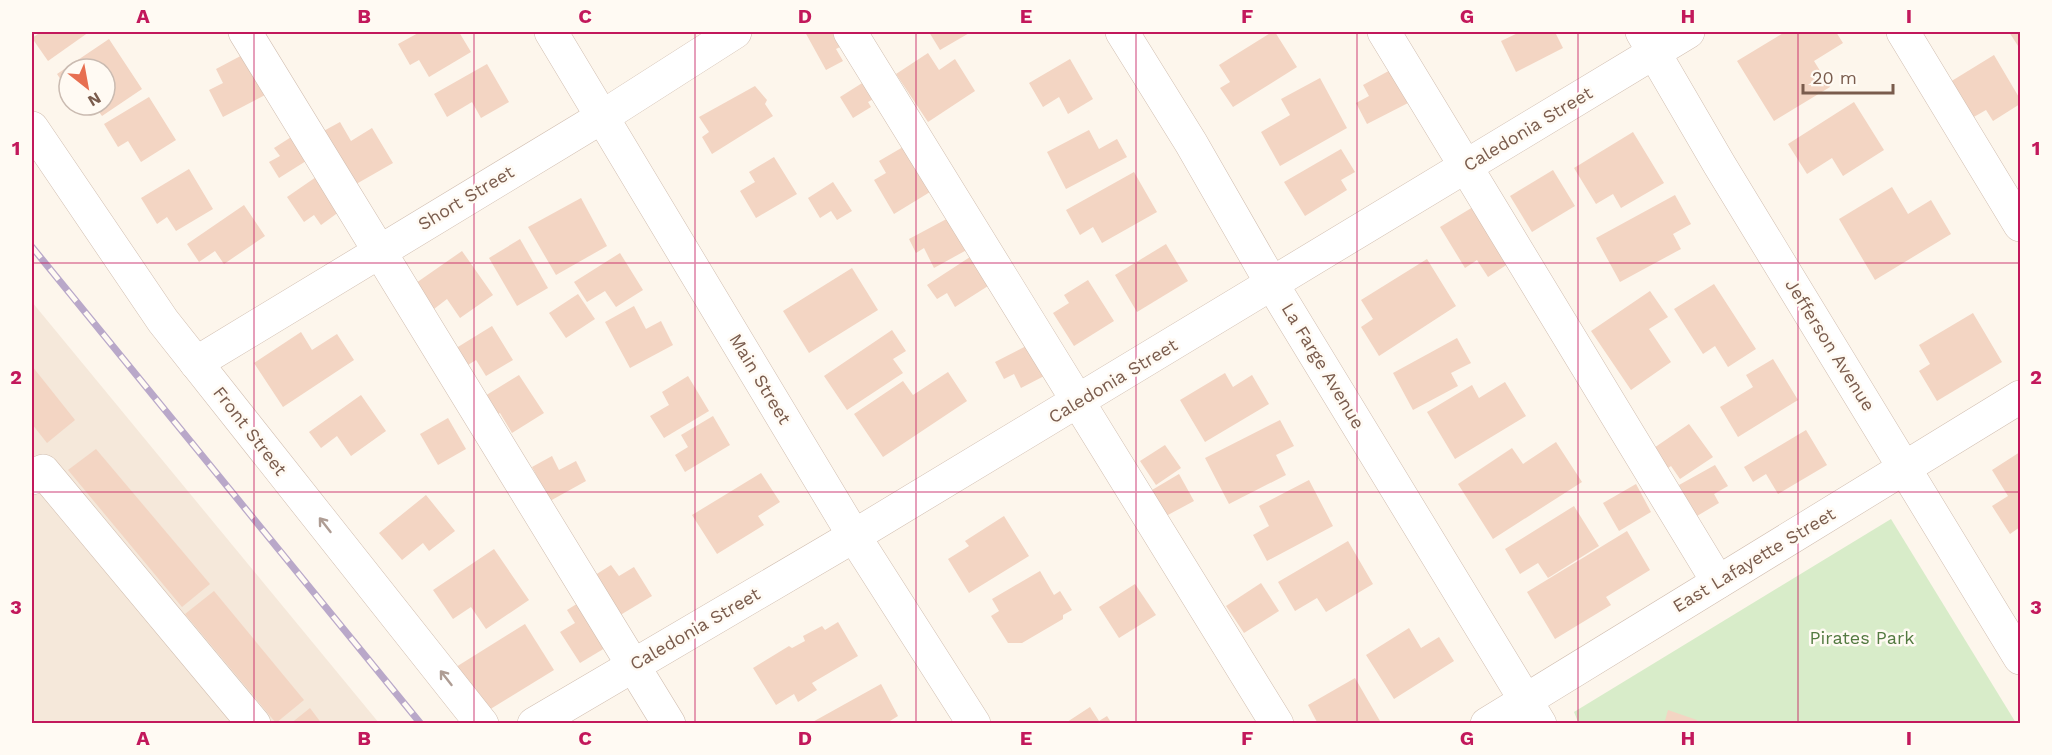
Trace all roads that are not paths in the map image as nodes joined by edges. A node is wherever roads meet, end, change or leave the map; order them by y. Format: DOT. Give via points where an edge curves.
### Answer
graph roads {
  1 [pos="244,32"];
  2 [pos="551,32"];
  3 [pos="735,32"];
  4 [pos="850,32"];
  5 [pos="1122,32"];
  6 [pos="1384,32"];
  7 [pos="1688,32"];
  8 [pos="1902,32"];
  9 [pos="1648,42"];
  10 [pos="602,117"];
  11 [pos="32,128"];
  12 [pos="1465,167"];
  13 [pos="2020,225"];
  14 [pos="378,251"];
  15 [pos="1272,284"];
  16 [pos="196,363"];
  17 [pos="2020,397"];
  18 [pos="1077,402"];
  19 [pos="35,468"];
  20 [pos="1906,468"];
  21 [pos="854,536"];
  22 [pos="1718,582"];
  23 [pos="2020,658"];
  24 [pos="633,665"];
  25 [pos="1533,712"];
  26 [pos="254,723"];
  27 [pos="482,723"];
  28 [pos="534,723"];
  29 [pos="669,723"];
  30 [pos="974,723"];
  31 [pos="1277,723"];
  32 [pos="1487,723"];
  1 -- 14 [label="street"];
  2 -- 10 [label="street, Main Street"];
  3 -- 10 [label="street, Short Street"];
  4 -- 18 [label="street"];
  5 -- 15 [label="street, La Farge Avenue"];
  6 -- 12 [label="street"];
  7 -- 9 [label="street, Caledonia Street"];
  8 -- 13 [label="street"];
  9 -- 12 [label="street, Caledonia Street"];
  9 -- 20 [label="street, Jefferson Avenue"];
  10 -- 14 [label="street, Short Street"];
  10 -- 21 [label="street, Main Street"];
  11 -- 16 [label="street, Front Street" via="163,321"];
  12 -- 15 [label="street, Caledonia Street"];
  12 -- 22 [label="street"];
  14 -- 16 [label="street, Short Street"];
  14 -- 24 [label="street"];
  15 -- 18 [label="street, Caledonia Street"];
  15 -- 25 [label="street, La Farge Avenue"];
  27 -- 16 [label="street, Front Street, one-way"];
  17 -- 20 [label="street, East Lafayette Street"];
  18 -- 21 [label="street, Caledonia Street"];
  18 -- 31 [label="street"];
  19 -- 26 [label="street"];
  20 -- 22 [label="street, East Lafayette Street"];
  20 -- 23 [label="street, Jefferson Avenue"];
  21 -- 24 [label="street, Caledonia Street"];
  21 -- 30 [label="street, Main Street"];
  22 -- 25 [label="street, East Lafayette Street"];
  24 -- 28 [label="street, Caledonia Street"];
  24 -- 29 [label="street"];
  25 -- 32 [label="street, East Lafayette Street"];
}
